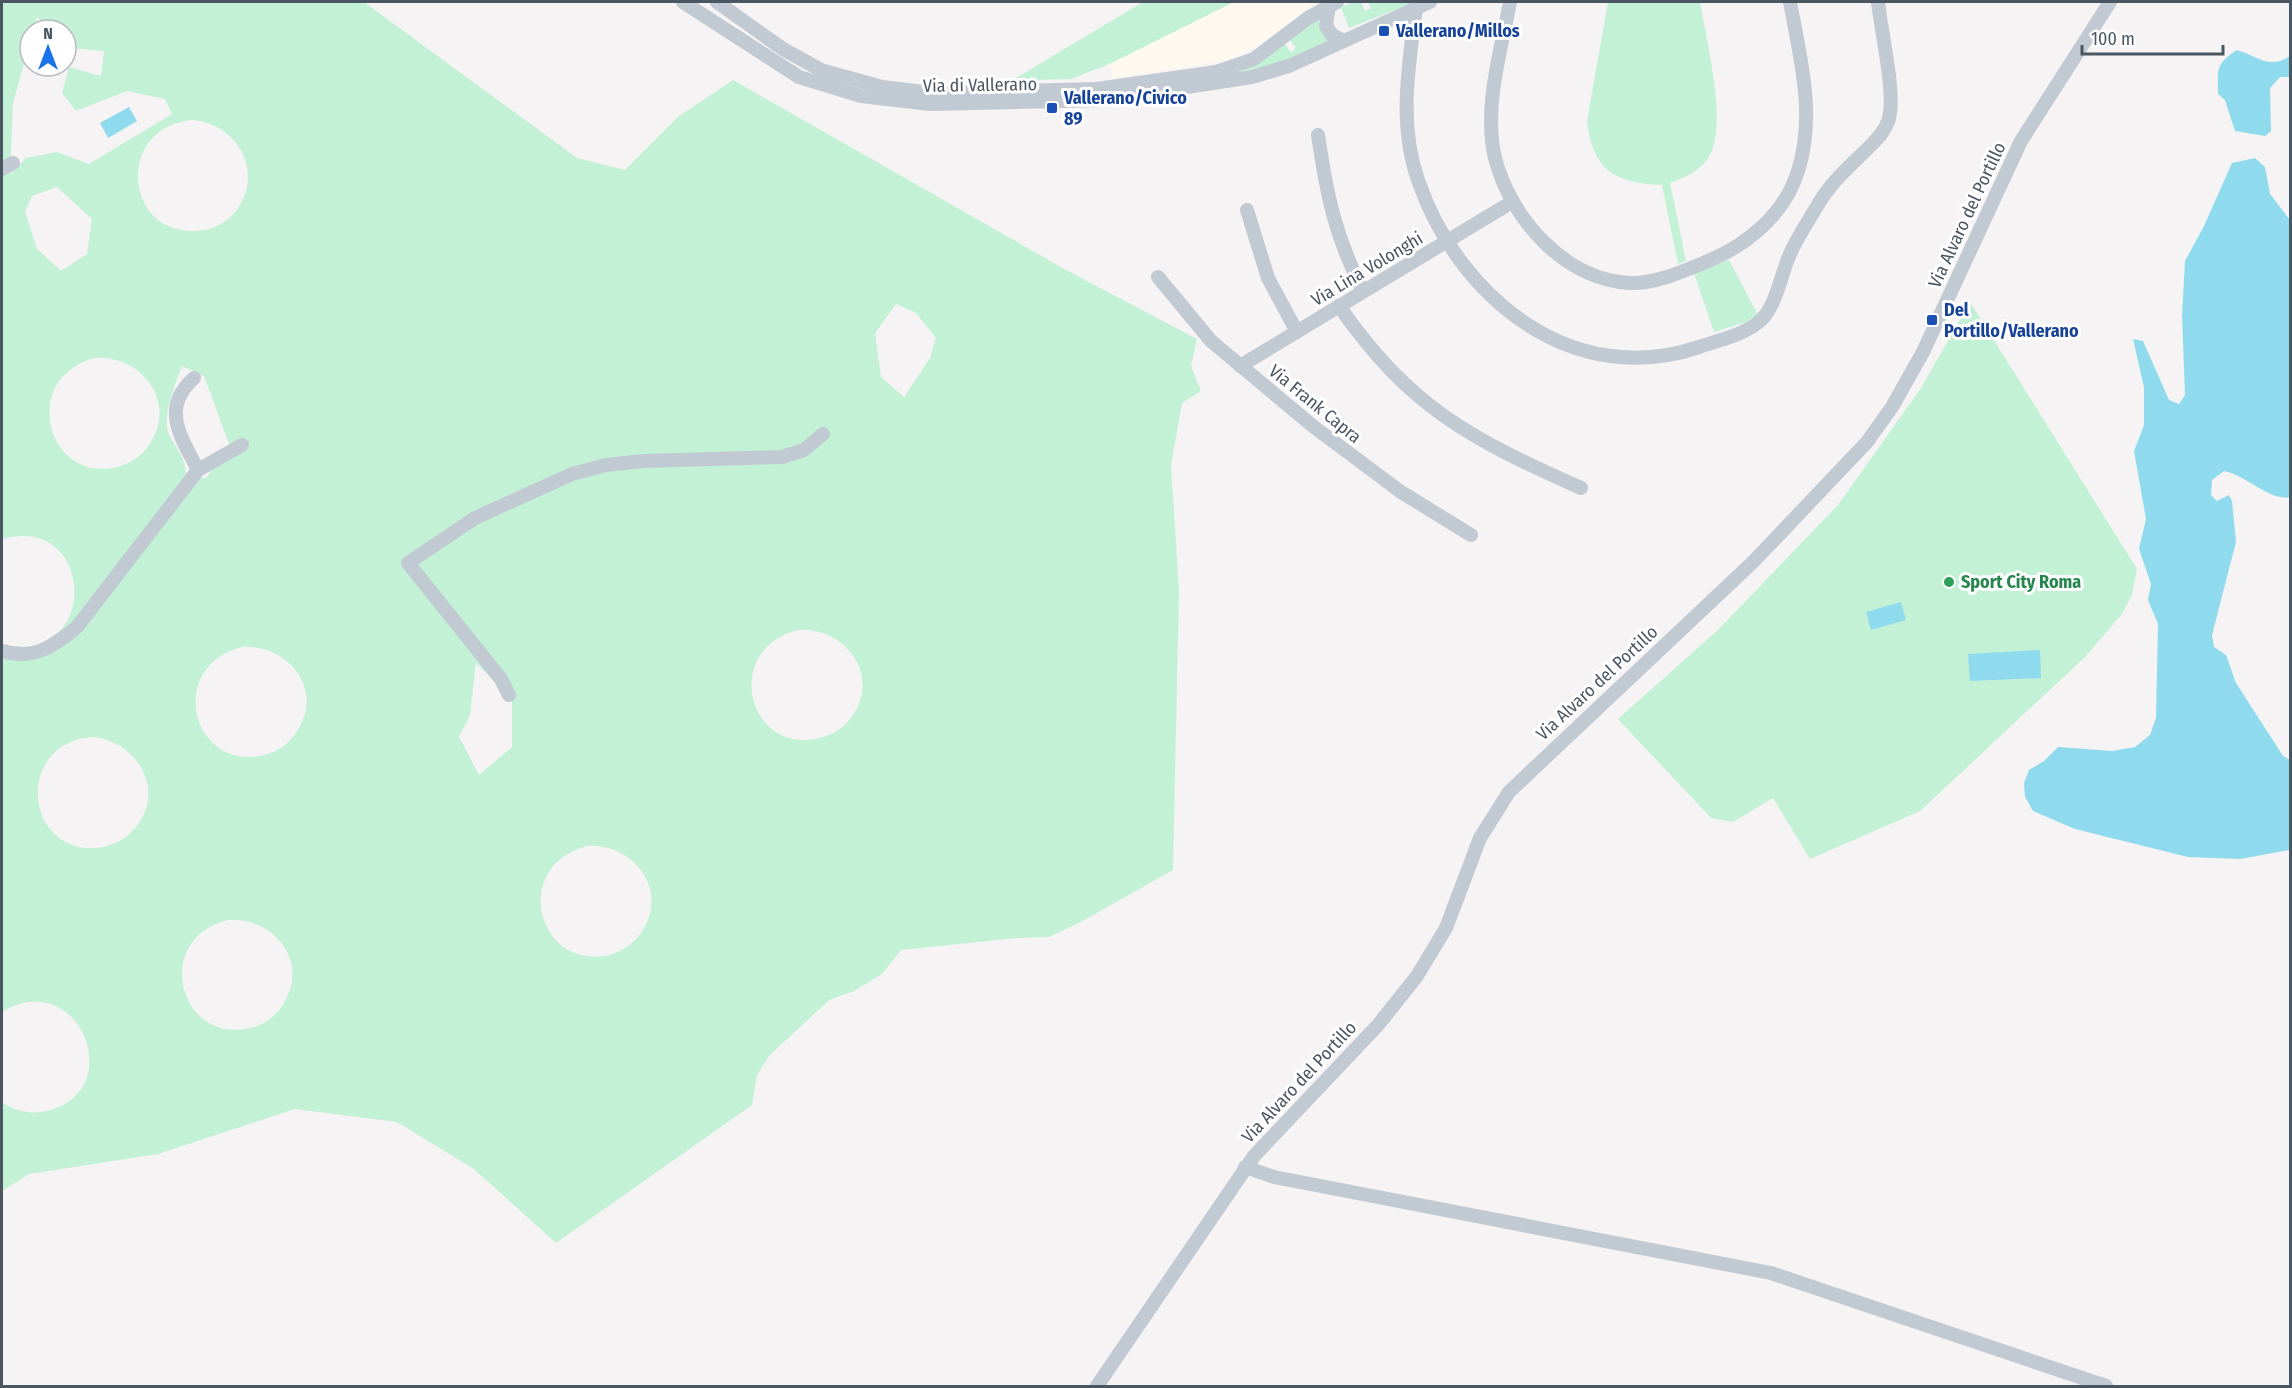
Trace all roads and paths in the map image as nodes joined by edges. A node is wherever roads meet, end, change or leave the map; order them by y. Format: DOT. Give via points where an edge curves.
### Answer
graph roads {
  1 [pos="683,2"];
  2 [pos="717,2"];
  3 [pos="1430,2"];
  4 [pos="1510,2"];
  5 [pos="1790,2"];
  6 [pos="1878,2"];
  7 [pos="2110,2"];
  8 [pos="1333,3"];
  9 [pos="1416,7"];
  10 [pos="1342,40"];
  11 [pos="1318,135"];
  12 [pos="1512,202"];
  13 [pos="1247,210"];
  14 [pos="1446,242"];
  15 [pos="1158,277"];
  16 [pos="1363,291"];
  17 [pos="1339,306"];
  18 [pos="1297,332"];
  19 [pos="1240,366"];
  20 [pos="194,378"];
  21 [pos="823,434"];
  22 [pos="242,445"];
  23 [pos="198,470"];
  24 [pos="1581,488"];
  25 [pos="1471,535"];
  26 [pos="2,651"];
  27 [pos="509,694"];
  28 [pos="1245,1167"];
  29 [pos="1097,1386"];
  30 [pos="2106,1386"];
  1 -- 10 [label="street, Via di Vallerano" via="799,77 861,96 914,103 1089,100 1151,94 1280,70"];
  2 -- 8 [label="street, Via di Vallerano" via="815,67 865,84 933,93 1107,88 1222,70 1259,55"];
  3 -- 9 [label="street, Via di Vallerano"];
  4 -- 12 [label="street" via="1491,126 1496,159"];
  5 -- 12 [label="street" via="1806,92 1802,153 1797,175 1782,202 1745,241 1719,256 1673,273 1647,281 1619,282 1588,271 1552,248 1531,230"];
  6 -- 14 [label="street" via="1891,102 1888,122 1826,191 1793,248 1767,312 1751,328 1660,357 1622,358 1594,353 1549,337 1515,317 1475,281"];
  7 -- 28 [label="street, Via Alvaro del Portillo" via="2021,141 1923,352 1872,436 1730,584 1519,781 1480,838 1449,921 1417,976 1378,1025"];
  8 -- 10 [label="street" via="1326,26"];
  9 -- 10 [label="street, Via di Vallerano"];
  9 -- 14 [label="street" via="1407,82 1409,144 1420,188"];
  11 -- 16 [label="street" via="1333,220"];
  12 -- 14 [label="street, Via Lina Volonghi"];
  13 -- 18 [label="street" via="1271,285"];
  14 -- 16 [label="street, Via Lina Volonghi"];
  15 -- 19 [label="street, Via Frank Capra" via="1204,334"];
  16 -- 17 [label="street, Via Lina Volonghi"];
  17 -- 18 [label="street, Via Lina Volonghi"];
  17 -- 24 [label="street" via="1374,354 1428,406 1488,445"];
  18 -- 19 [label="street, Via Lina Volonghi"];
  19 -- 25 [label="street, Via Frank Capra" via="1357,461"];
  20 -- 23 [label="street" via="178,397 177,427"];
  21 -- 27 [label="street" via="804,450 782,457 644,460 572,474 475,518 408,563"];
  22 -- 23 [label="street"];
  23 -- 26 [label="street" via="77,627 52,647 30,655"];
  28 -- 29 [label="street, Via Alvaro del Portillo"];
  28 -- 30 [label="street" via="1274,1177 1771,1273"];
}
